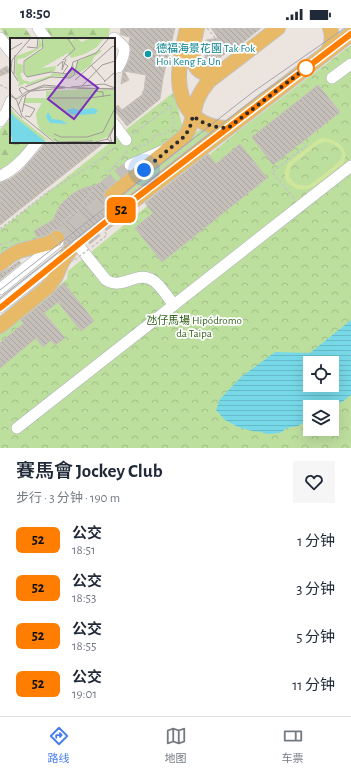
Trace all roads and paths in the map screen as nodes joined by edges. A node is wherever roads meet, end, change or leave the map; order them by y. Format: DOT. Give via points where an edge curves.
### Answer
graph roads {
  1 [pos="38,28"];
  2 [pos="187,28"];
  3 [pos="197,28"];
  4 [pos="208,28"];
  5 [pos="278,28"];
  6 [pos="330,28"];
  7 [pos="351,34"];
  8 [pos="115,35"];
  9 [pos="0,38"];
  10 [pos="45,38"];
  11 [pos="10,51"];
  12 [pos="328,51"];
  13 [pos="351,64"];
  14 [pos="228,66"];
  15 [pos="115,68"];
  16 [pos="332,78"];
  17 [pos="0,85"];
  18 [pos="10,90"];
  19 [pos="182,97"];
  20 [pos="10,103"];
  21 [pos="170,106"];
  22 [pos="193,116"];
  23 [pos="0,121"];
  24 [pos="115,125"];
  25 [pos="228,128"];
  26 [pos="126,140"];
  27 [pos="302,142"];
  28 [pos="36,143"];
  29 [pos="175,145"];
  30 [pos="130,165"];
  31 [pos="351,166"];
  32 [pos="109,172"];
  33 [pos="0,176"];
  34 [pos="97,185"];
  35 [pos="112,195"];
  36 [pos="300,206"];
  37 [pos="123,208"];
  38 [pos="101,226"];
  39 [pos="0,229"];
  40 [pos="58,239"];
  41 [pos="15,241"];
  42 [pos="0,245"];
  43 [pos="73,249"];
  44 [pos="0,264"];
  45 [pos="0,289"];
  46 [pos="174,305"];
  47 [pos="0,308"];
  48 [pos="0,326"];
  49 [pos="17,428"];
  1 -- 10 [label="street"];
  2 -- 19 [label="main road" via="180,62 179,85"];
  3 -- 14 [label="main road" via="192,54 199,70 212,74"];
  4 -- 14 [label="path"];
  5 -- 14 [label="main road"];
  6 -- 12 [label="main road" via="332,38"];
  7 -- 12 [label="main road"];
  8 -- 15 [label="street" via="124,49 121,65"];
  9 -- 11 [label="street"];
  12 -- 25 [label="main road"];
  13 -- 16 [label="street"];
  14 -- 22 [label="main road" via="204,87"];
  17 -- 18 [label="path"];
  19 -- 21 [label="path"];
  19 -- 22 [label="main road"];
  20 -- 23 [label="street"];
  21 -- 26 [label="path"];
  21 -- 32 [label="path" via="174,124 172,129 156,135 145,145 131,147"];
  22 -- 25 [label="main road" via="208,125"];
  22 -- 29 [label="main road" via="188,132"];
  24 -- 26 [label="street"];
  25 -- 37 [label="main road"];
  26 -- 39 [label="path" via="92,165 49,191"];
  27 -- 36 [label="path" via="306,146 272,172"];
  28 -- 33 [label="street" via="24,159"];
  29 -- 30 [label="street"];
  29 -- 35 [label="main road"];
  31 -- 36 [label="street"];
  34 -- 38 [label="path, bridge" via="79,208 50,232 73,261 107,235"];
  36 -- 46 [label="street"];
  40 -- 44 [label="main road" via="19,251"];
  40 -- 45 [label="street"];
  41 -- 42 [label="path"];
  43 -- 46 [label="street" via="106,280 114,284 146,277 154,282"];
  43 -- 47 [label="street"];
  43 -- 48 [label="main road" via="62,262 48,287"];
  46 -- 49 [label="street"];
}
